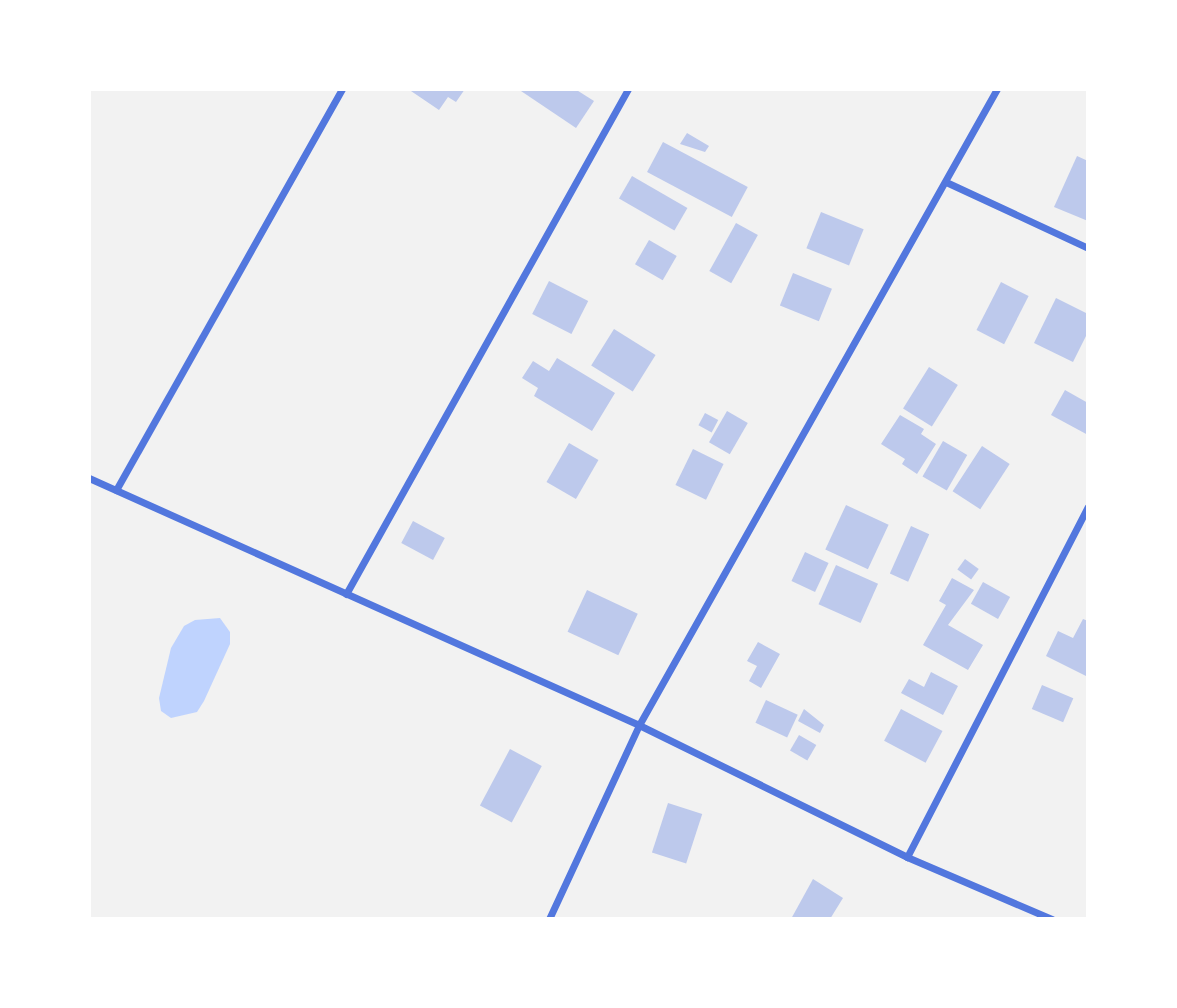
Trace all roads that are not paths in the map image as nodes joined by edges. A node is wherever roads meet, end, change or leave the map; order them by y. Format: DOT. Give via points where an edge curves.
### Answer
graph roads {
  1 [pos="342,89"];
  2 [pos="628,89"];
  3 [pos="996,89"];
  4 [pos="946,181"];
  5 [pos="1088,248"];
  6 [pos="89,478"];
  7 [pos="116,490"];
  8 [pos="1088,507"];
  9 [pos="346,594"];
  10 [pos="639,725"];
  11 [pos="907,857"];
  12 [pos="550,919"];
  13 [pos="1052,919"];
  1 -- 7 [label="street"];
  2 -- 9 [label="street"];
  3 -- 4 [label="street"];
  4 -- 5 [label="street"];
  4 -- 10 [label="street"];
  6 -- 7 [label="street"];
  7 -- 9 [label="street"];
  8 -- 11 [label="street"];
  9 -- 10 [label="street"];
  10 -- 11 [label="street"];
  10 -- 12 [label="street"];
  11 -- 13 [label="street"];
}
